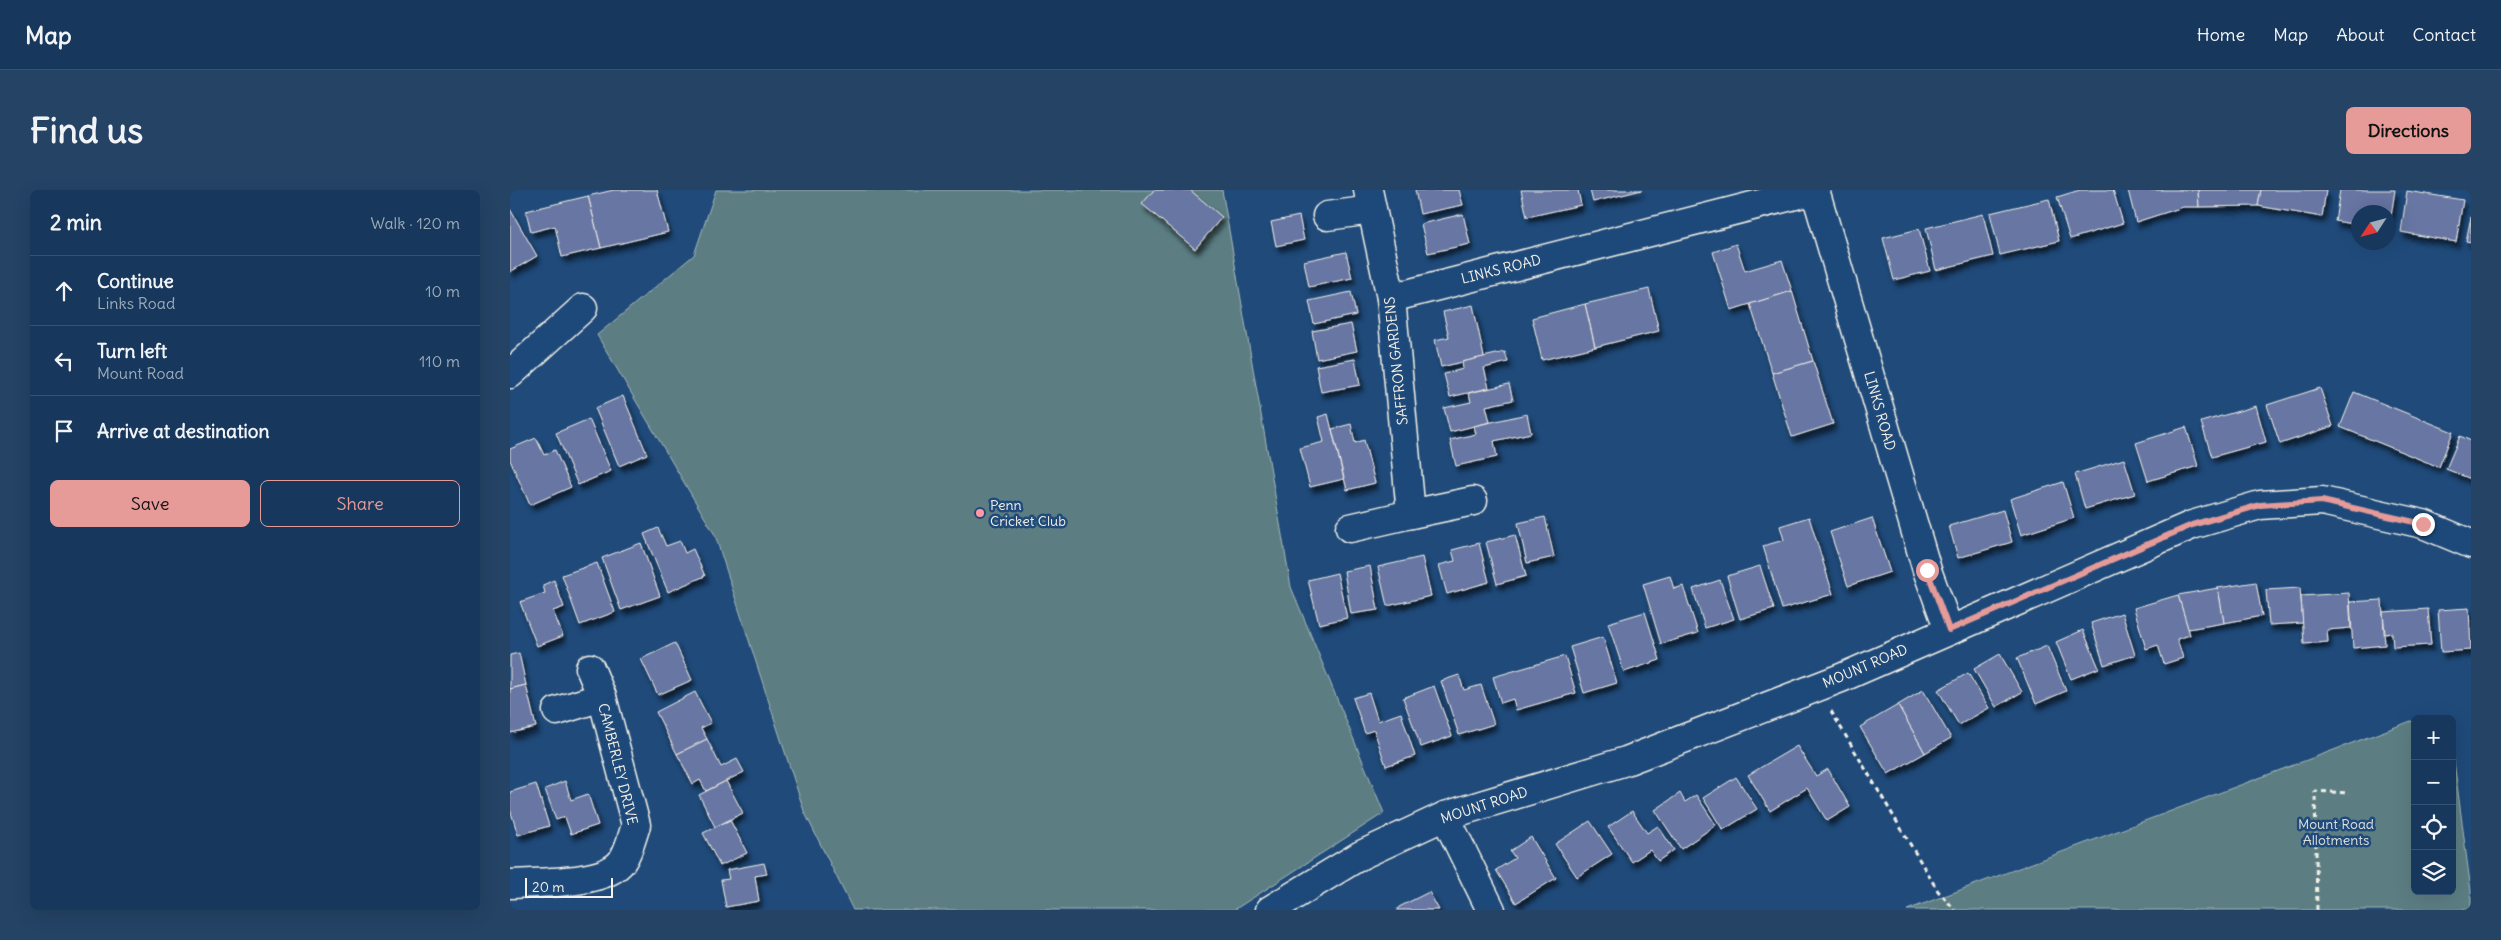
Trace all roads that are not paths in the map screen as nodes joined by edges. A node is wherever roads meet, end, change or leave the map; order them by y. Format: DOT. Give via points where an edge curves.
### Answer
graph roads {
  1 [pos="1815,190"];
  2 [pos="1370,200"];
  3 [pos="1327,216"];
  4 [pos="1391,298"];
  5 [pos="583,308"];
  6 [pos="510,374"];
  7 [pos="1474,501"];
  8 [pos="1411,514"];
  9 [pos="1350,528"];
  10 [pos="2471,544"];
  11 [pos="1949,630"];
  12 [pos="590,668"];
  13 [pos="602,697"];
  14 [pos="557,712"];
  15 [pos="1444,816"];
  16 [pos="510,884"];
  17 [pos="1270,910"];
  18 [pos="1491,910"];
  1 -- 4 [label="street, LINKS ROAD"];
  1 -- 11 [label="street, LINKS ROAD" via="1927,570"];
  2 -- 3 [label="street, SAFFRON GARDENS"];
  2 -- 4 [label="street, SAFFRON GARDENS"];
  4 -- 8 [label="street, SAFFRON GARDENS"];
  5 -- 6 [label="street"];
  7 -- 8 [label="street"];
  8 -- 9 [label="street"];
  10 -- 11 [label="street, MOUNT ROAD" via="2423,524 2322,501 2260,505 2192,525"];
  11 -- 15 [label="street, MOUNT ROAD" via="1817,687 1626,761"];
  12 -- 13 [label="street, CAMBERLEY DRIVE"];
  13 -- 14 [label="street, CAMBERLEY DRIVE"];
  13 -- 16 [label="street, CAMBERLEY DRIVE" via="636,825 622,862 608,873 586,878"];
  15 -- 17 [label="street, MOUNT ROAD" via="1361,854"];
  15 -- 18 [label="street"];
}
